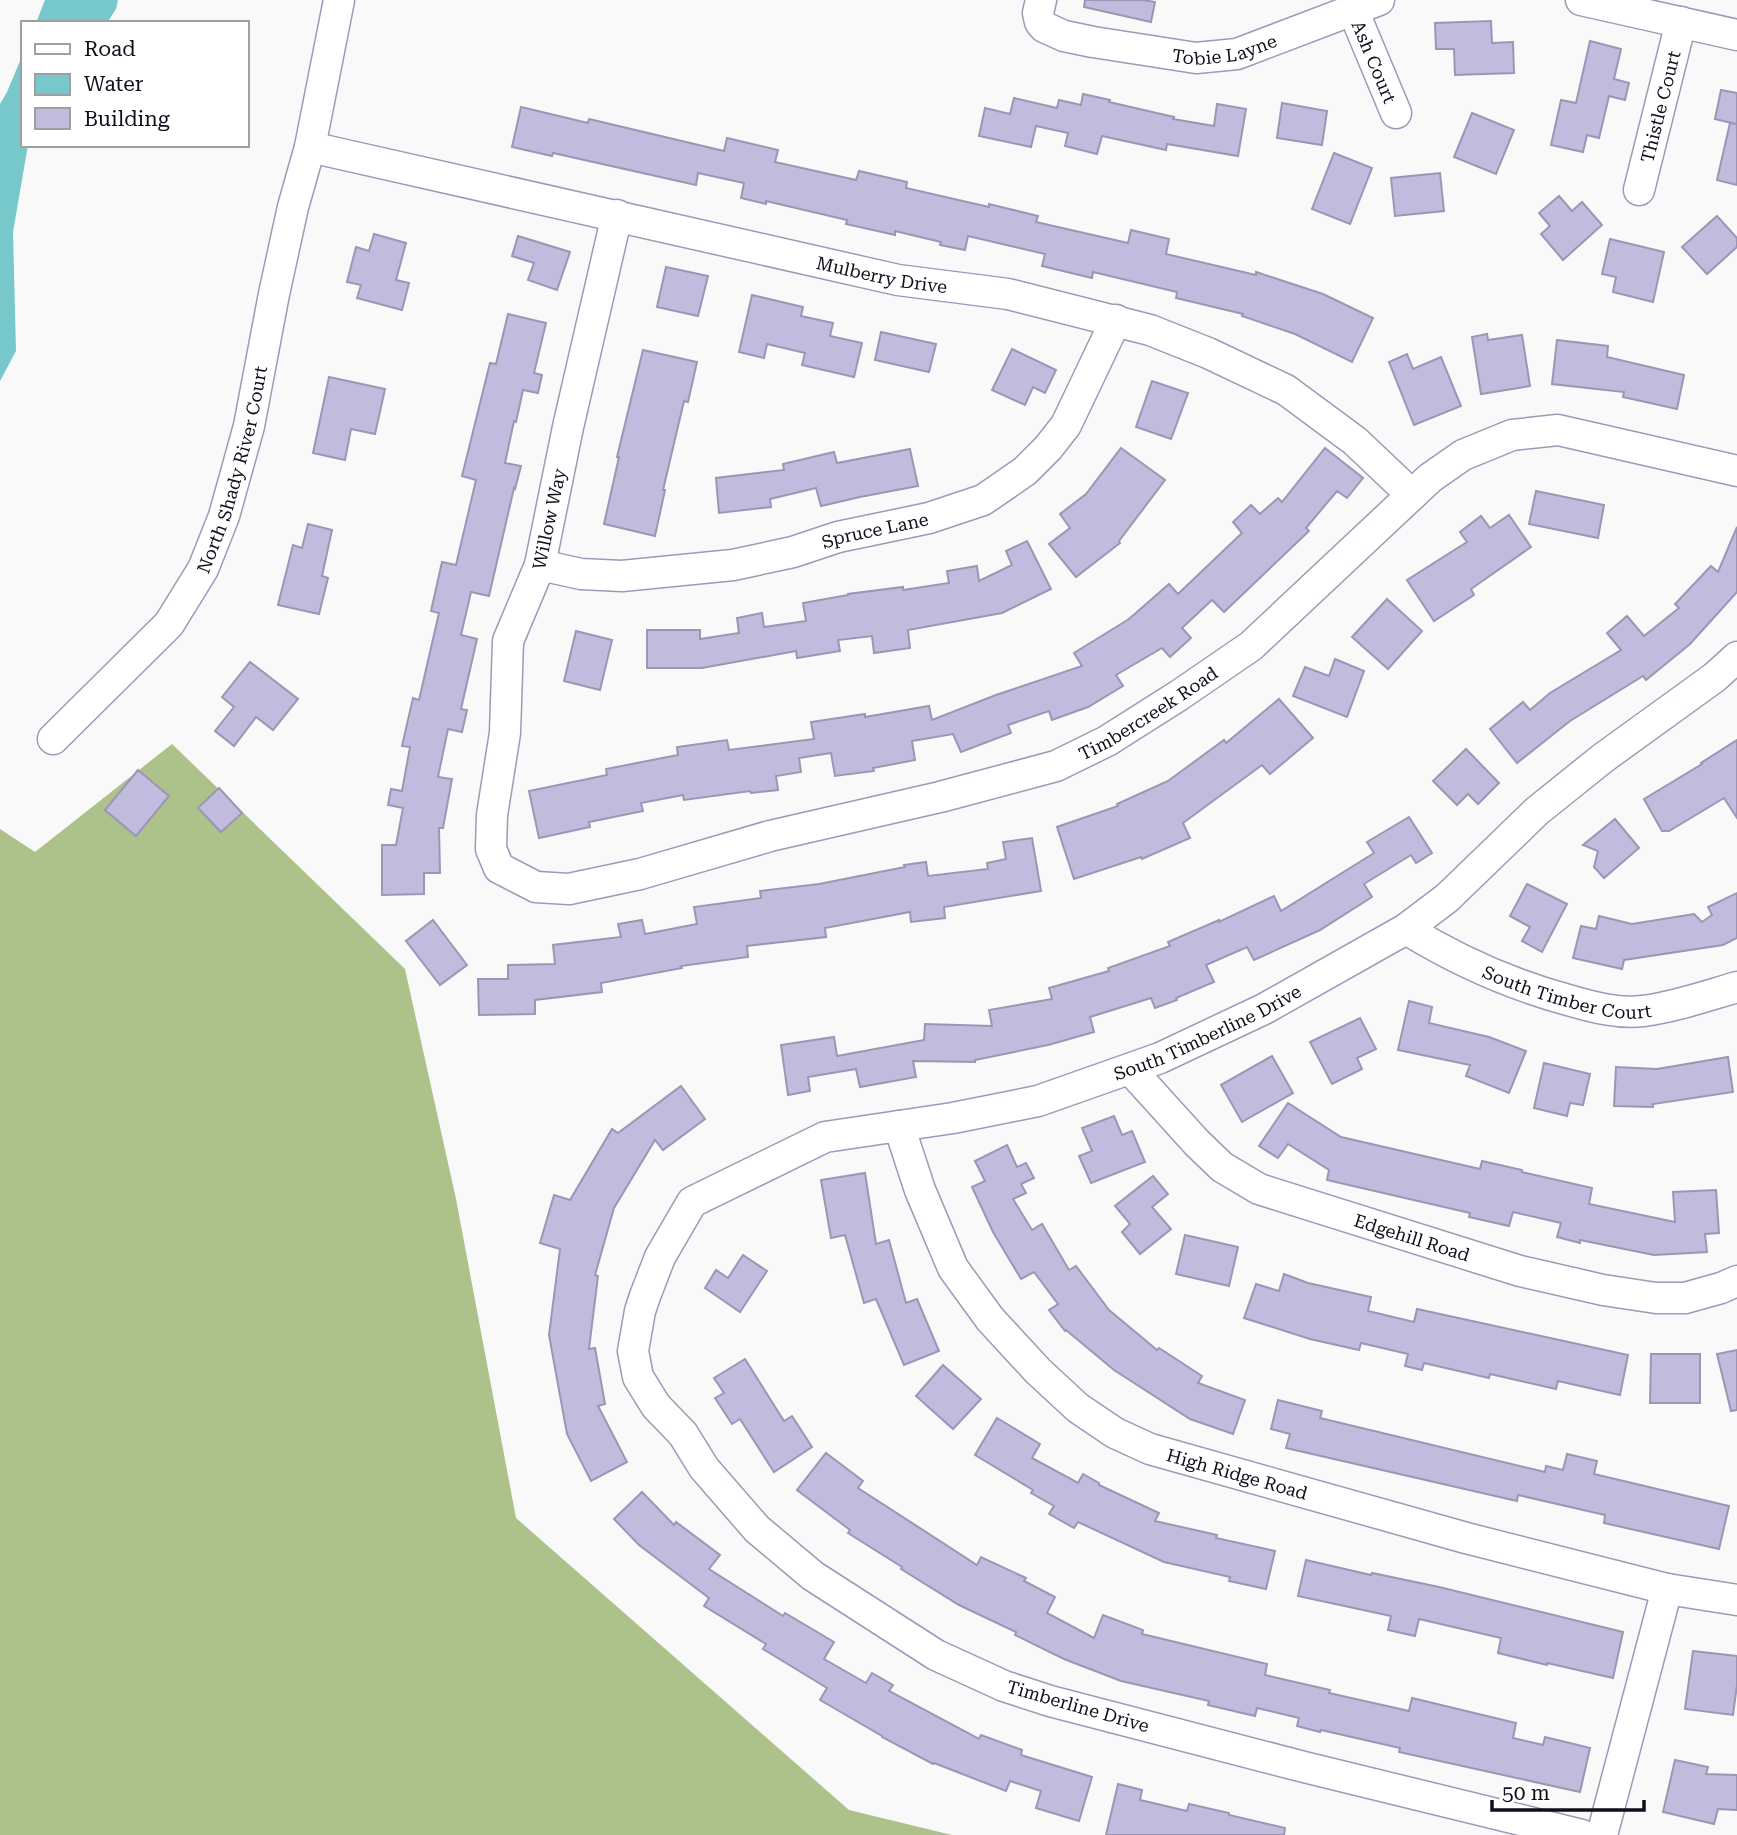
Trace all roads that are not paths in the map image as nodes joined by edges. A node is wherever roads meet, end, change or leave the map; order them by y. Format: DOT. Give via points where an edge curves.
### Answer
graph roads {
  1 [pos="339,0"];
  2 [pos="1041,0"];
  3 [pos="1581,0"];
  4 [pos="1366,5"];
  5 [pos="1681,22"];
  6 [pos="1737,35"];
  7 [pos="1396,113"];
  8 [pos="310,146"];
  9 [pos="1639,190"];
  10 [pos="617,215"];
  11 [pos="1116,320"];
  12 [pos="1737,471"];
  13 [pos="1412,495"];
  14 [pos="540,565"];
  15 [pos="1737,657"];
  16 [pos="53,739"];
  17 [pos="497,862"];
  18 [pos="1406,929"];
  19 [pos="1737,987"];
  20 [pos="1130,1069"];
  21 [pos="899,1126"];
  22 [pos="1737,1281"];
  23 [pos="645,1296"];
  24 [pos="1667,1589"];
  25 [pos="1737,1600"];
  26 [pos="1582,1835"];
  27 [pos="1602,1835"];
  1 -- 8 [label="street, North Shady River Court"];
  2 -- 4 [label="street, Tobie Layne" via="1040,22 1064,36 1196,58 1237,54"];
  3 -- 5 [label="street"];
  4 -- 7 [label="street, Ash Court"];
  5 -- 6 [label="street"];
  5 -- 9 [label="street, Thistle Court"];
  8 -- 10 [label="street, Mulberry Drive"];
  8 -- 16 [label="street, North Shady River Court" via="274,294 249,426 224,516 203,569 169,624"];
  10 -- 11 [label="street, Mulberry Drive" via="898,280 1007,294"];
  10 -- 14 [label="street, Willow Way"];
  11 -- 13 [label="street, Mulberry Drive" via="1208,353 1286,390 1355,441"];
  11 -- 14 [label="street, Spruce Lane" via="1066,425 1024,471 983,500 929,518 733,565 622,576"];
  12 -- 13 [label="street, Timbercreek Road" via="1558,430 1512,435 1463,455"];
  13 -- 17 [label="street, Timbercreek Road" via="1251,646 1107,741 1056,766 569,889 536,887 509,875"];
  14 -- 17 [label="street, Willow Way" via="508,641 505,733 492,814 491,849"];
  15 -- 18 [label="street, South Timberline Drive" via="1547,803 1447,898"];
  18 -- 19 [label="street, South Timber Court" via="1487,972 1599,1009 1641,1012"];
  18 -- 20 [label="street, South Timberline Drive" via="1264,1009"];
  20 -- 21 [label="street, South Timberline Drive" via="1038,1101"];
  20 -- 22 [label="street, Edgehill Road" via="1222,1167 1259,1189 1520,1271 1604,1290 1685,1298"];
  21 -- 23 [label="street, South Timberline Drive" via="825,1137 692,1202 660,1257"];
  21 -- 24 [label="street, High Ridge Road" via="953,1268 990,1320 1038,1371 1078,1408 1115,1433 1150,1449"];
  23 -- 26 [label="street, Timberline Drive" via="633,1351 638,1377 704,1468 757,1529 813,1576 936,1656 1051,1701"];
  24 -- 25 [label="street, High Ridge Road"];
  24 -- 27 [label="street"];
}
